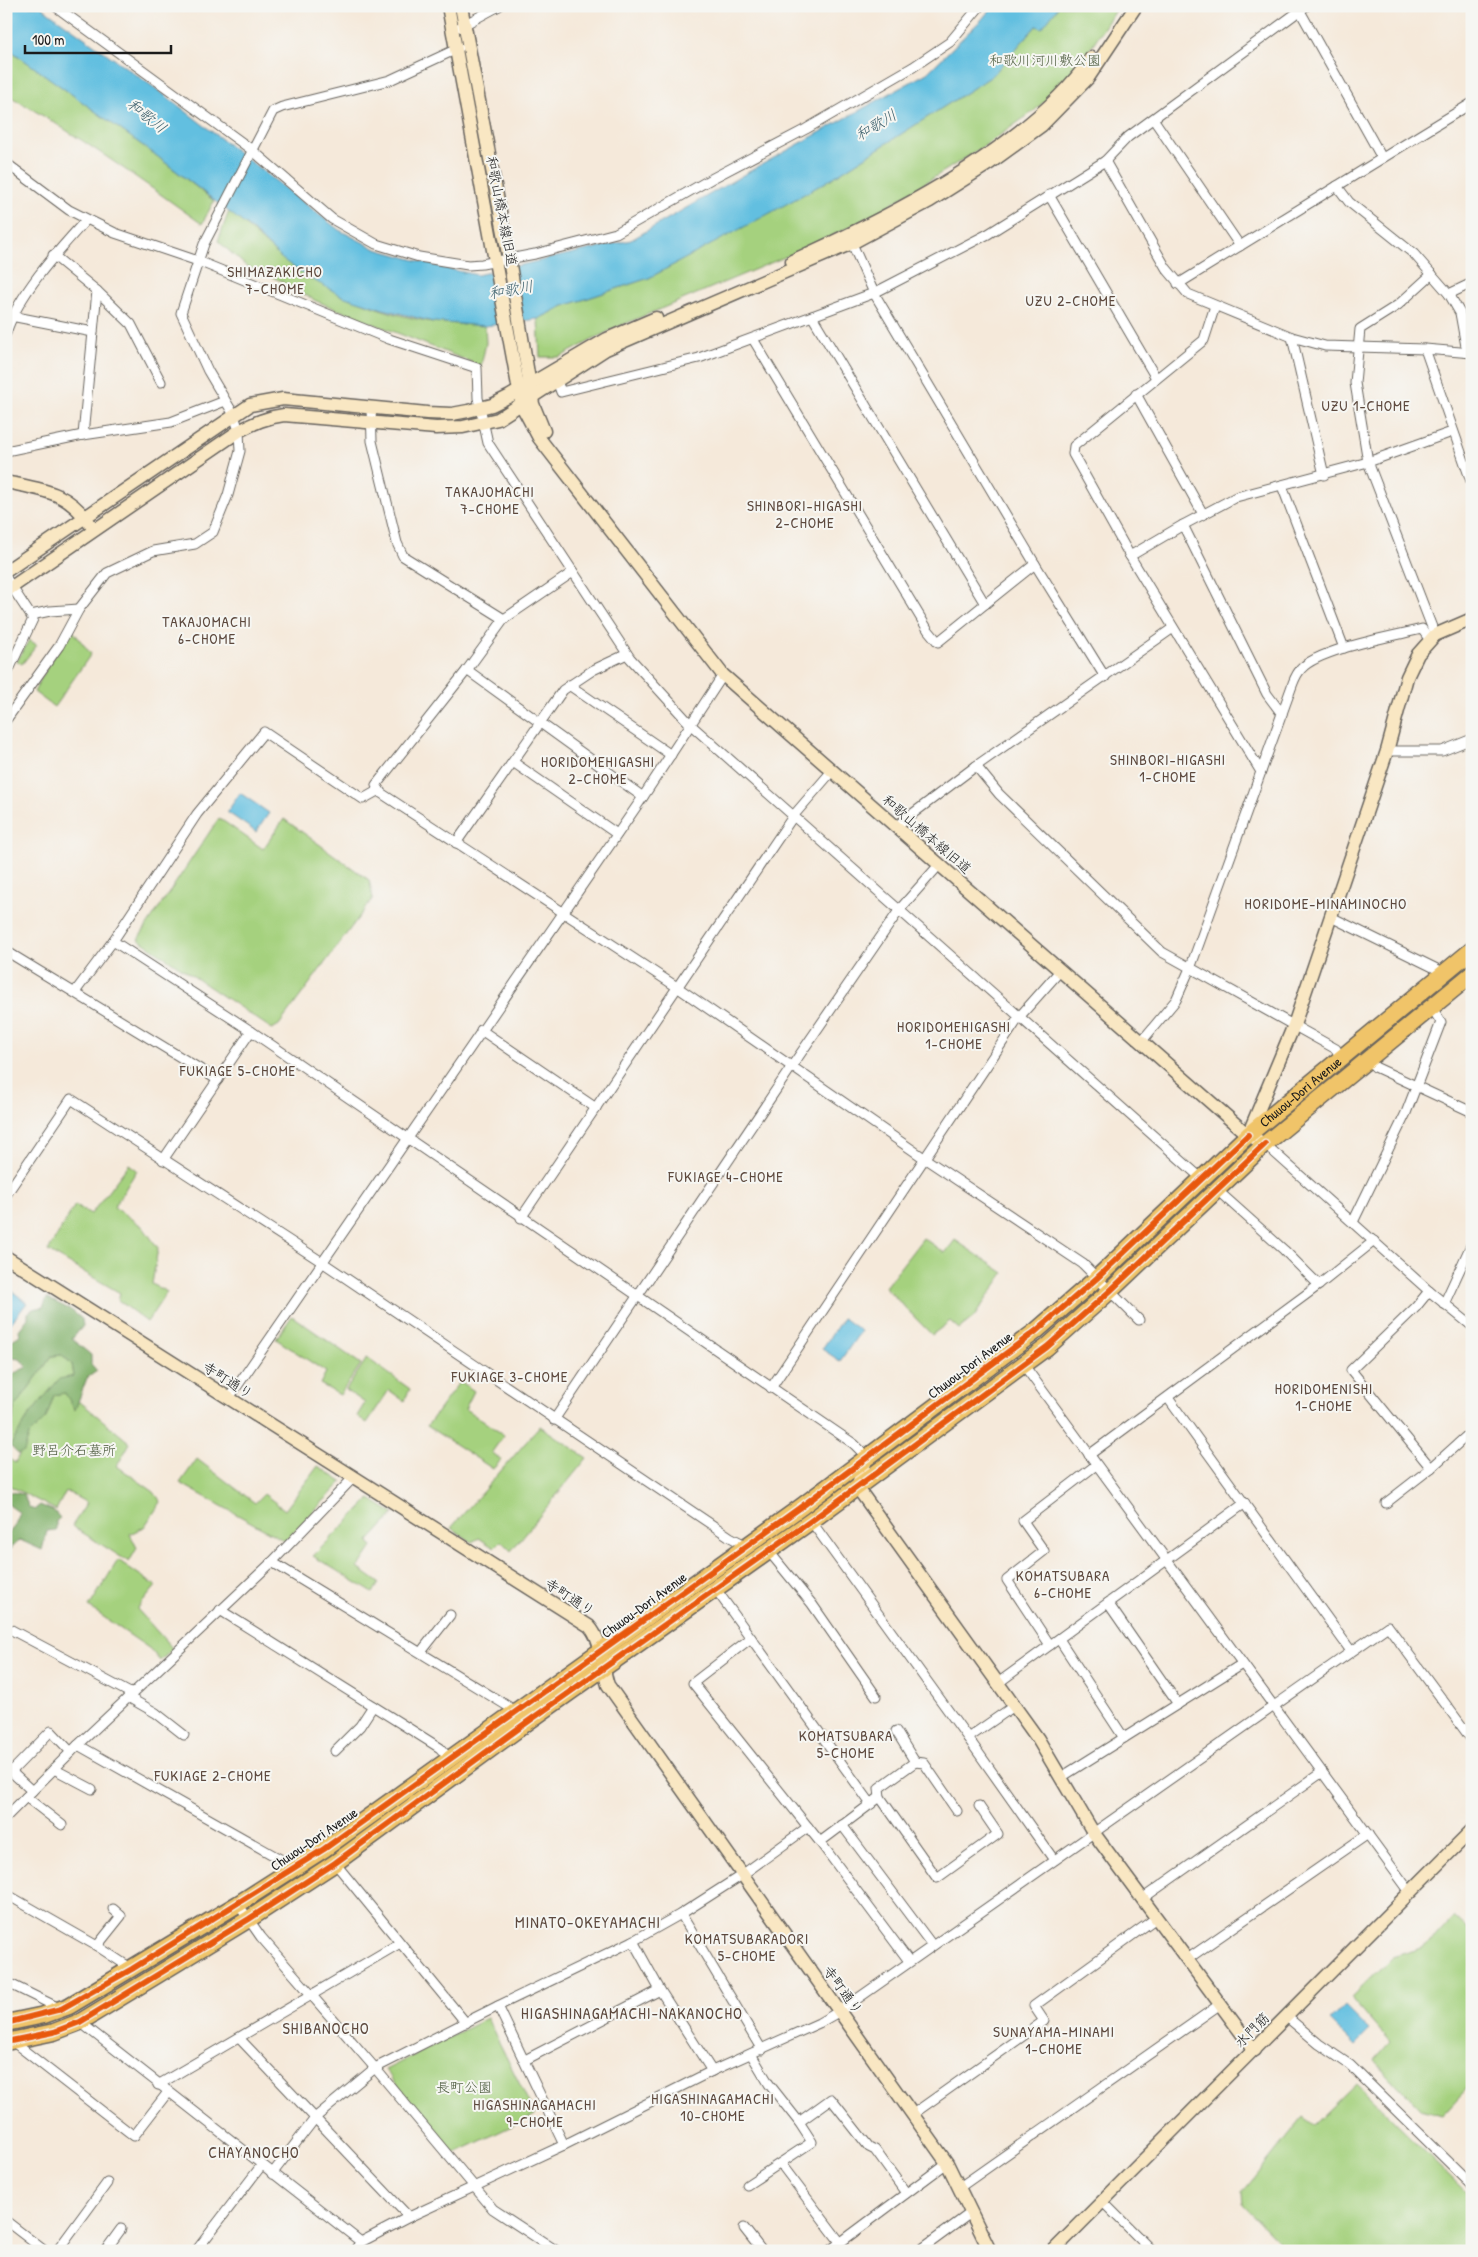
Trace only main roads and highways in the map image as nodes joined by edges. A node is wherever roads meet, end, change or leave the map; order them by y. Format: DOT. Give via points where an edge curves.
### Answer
graph roads {
  1 [pos="1472,950"];
  2 [pos="1472,974"];
  3 [pos="522,1717"];
  4 [pos="455,1766"];
  5 [pos="6,2023"];
  6 [pos="9,2041"];
  1 -- 3 [label="highway, Chuuou-Dori Avenue" via="1248,1134 1097,1278 1036,1331 599,1652"];
  2 -- 3 [label="highway, Chuuou-Dori Avenue" via="1265,1144 1058,1337 811,1521 603,1669"];
  3 -- 4 [label="highway, Chuuou-Dori Avenue"];
  4 -- 5 [label="highway, Chuuou-Dori Avenue" via="132,1969 61,2009"];
  4 -- 6 [label="highway, Chuuou-Dori Avenue" via="335,1863 249,1919 80,2022 54,2032"];
}
